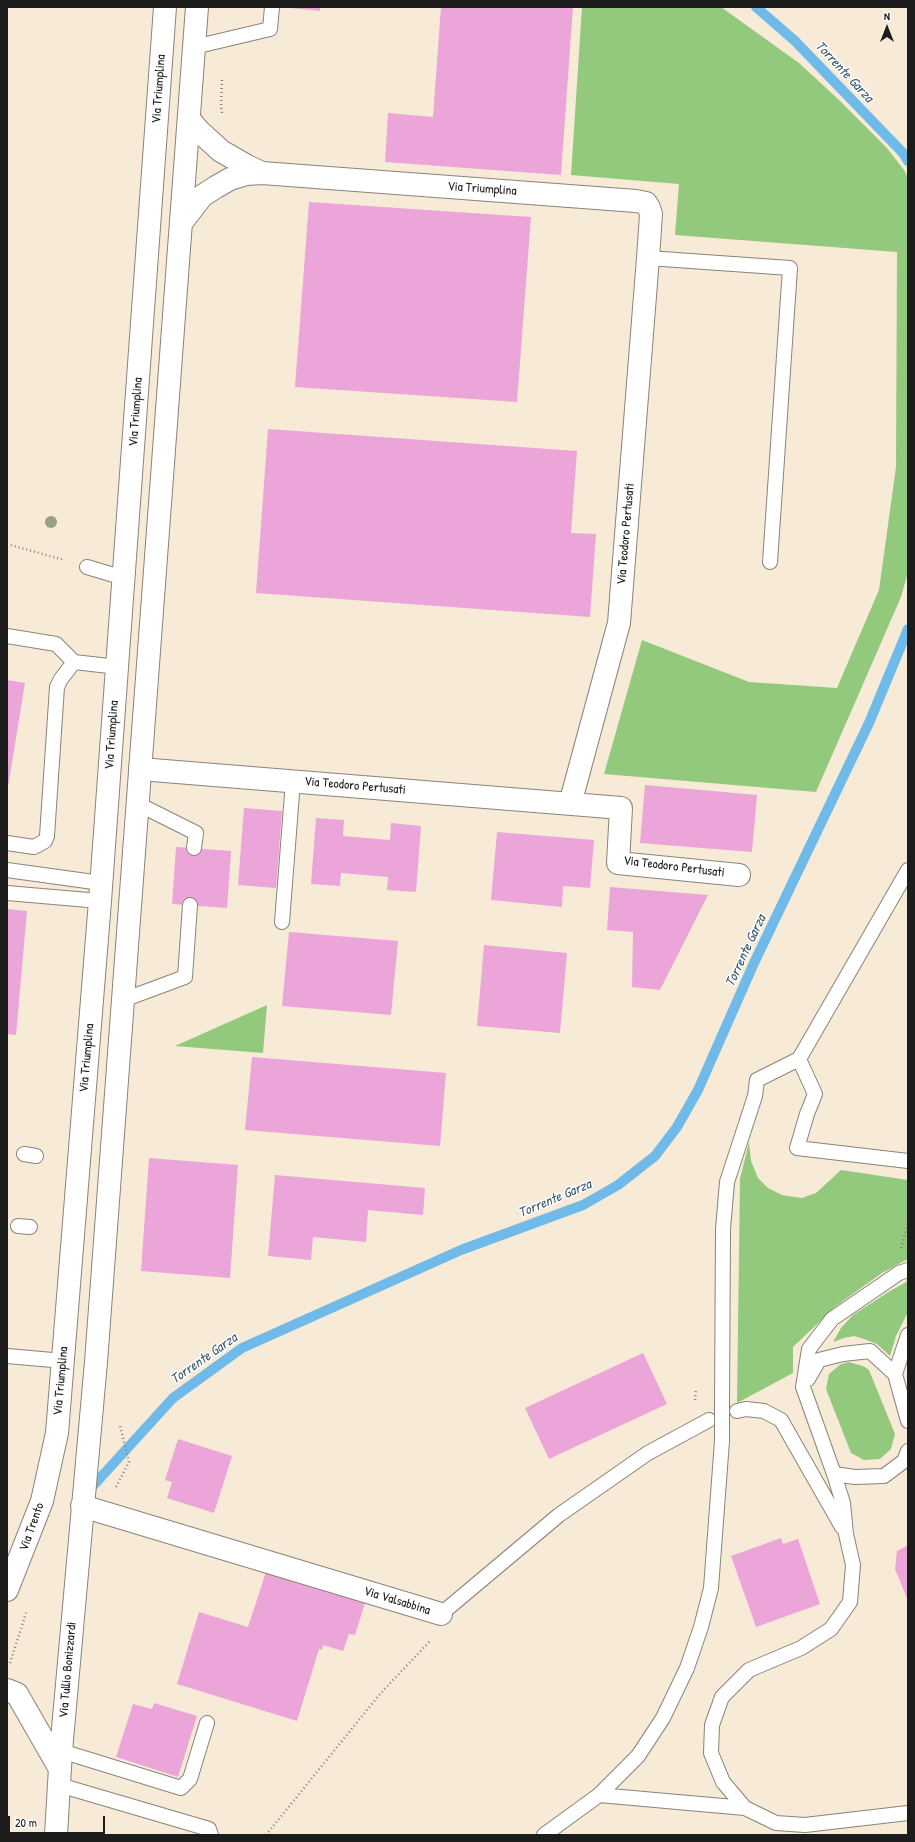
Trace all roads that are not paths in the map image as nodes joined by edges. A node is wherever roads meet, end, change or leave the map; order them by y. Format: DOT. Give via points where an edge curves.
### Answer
graph roads {
  1 [pos="165,7"];
  2 [pos="197,7"];
  3 [pos="272,7"];
  4 [pos="194,47"];
  5 [pos="189,119"];
  6 [pos="262,173"];
  7 [pos="182,222"];
  8 [pos="648,258"];
  9 [pos="770,562"];
  10 [pos="87,567"];
  11 [pos="124,578"];
  12 [pos="7,636"];
  13 [pos="74,662"];
  14 [pos="118,667"];
  15 [pos="140,768"];
  16 [pos="294,781"];
  17 [pos="138,804"];
  18 [pos="570,804"];
  19 [pos="7,843"];
  20 [pos="194,848"];
  21 [pos="7,870"];
  22 [pos="908,870"];
  23 [pos="739,875"];
  24 [pos="100,892"];
  25 [pos="7,894"];
  26 [pos="190,905"];
  27 [pos="282,922"];
  28 [pos="123,1000"];
  29 [pos="799,1059"];
  30 [pos="908,1161"];
  31 [pos="908,1270"];
  32 [pos="908,1335"];
  33 [pos="7,1356"];
  34 [pos="64,1361"];
  35 [pos="895,1374"];
  36 [pos="803,1386"];
  37 [pos="741,1410"];
  38 [pos="709,1420"];
  39 [pos="908,1421"];
  40 [pos="908,1451"];
  41 [pos="52,1462"];
  42 [pos="834,1474"];
  43 [pos="82,1506"];
  44 [pos="846,1534"];
  45 [pos="7,1590"];
  46 [pos="441,1614"];
  47 [pos="7,1690"];
  48 [pos="207,1724"];
  49 [pos="60,1768"];
  50 [pos="599,1794"];
  51 [pos="745,1808"];
  52 [pos="908,1813"];
  53 [pos="56,1835"];
  54 [pos="210,1835"];
  55 [pos="544,1835"];
  1 -- 11 [label="main road, Via Triumplina"];
  2 -- 4 [label="main road"];
  3 -- 4 [label="lane" via="270,29"];
  4 -- 5 [label="main road"];
  5 -- 6 [label="main road, Via Triumplina" via="221,151"];
  5 -- 7 [label="main road"];
  6 -- 7 [label="main road, Via Triumplina" via="246,174 216,187 202,196"];
  6 -- 8 [label="main road, Via Triumplina" via="646,203 651,214"];
  7 -- 15 [label="main road"];
  8 -- 9 [label="lane" via="790,268"];
  8 -- 18 [label="main road, Via Teodoro Pertusati" via="619,623"];
  10 -- 11 [label="lane"];
  11 -- 14 [label="main road, Via Triumplina"];
  12 -- 13 [label="lane" via="56,644"];
  13 -- 14 [label="lane"];
  13 -- 19 [label="lane" via="60,679 57,687 47,836 45,841 34,847"];
  14 -- 24 [label="main road, Via Triumplina"];
  15 -- 16 [label="main road, Via Teodoro Pertusati"];
  15 -- 17 [label="main road"];
  16 -- 18 [label="main road, Via Teodoro Pertusati"];
  16 -- 27 [label="lane"];
  17 -- 20 [label="lane" via="196,833"];
  17 -- 28 [label="main road"];
  18 -- 23 [label="main road, Via Teodoro Pertusati" via="621,808 618,863"];
  21 -- 24 [label="lane"];
  22 -- 29 [label="lane"];
  24 -- 25 [label="lane"];
  24 -- 34 [label="main road, Via Triumplina"];
  26 -- 28 [label="lane" via="185,977"];
  28 -- 43 [label="main road" via="96,1362"];
  29 -- 30 [label="lane" via="815,1094 797,1148"];
  29 -- 50 [label="lane, bridge" via="757,1080 755,1096 727,1182 723,1229 722,1441 711,1588 701,1627 692,1654 663,1718 638,1756"];
  31 -- 36 [label="lane" via="832,1319 809,1349"];
  32 -- 35 [label="lane"];
  33 -- 34 [label="lane"];
  34 -- 41 [label="main road, Via Triumplina"];
  35 -- 36 [label="lane" via="870,1351 843,1354 819,1360"];
  35 -- 39 [label="lane"];
  36 -- 42 [label="lane"];
  37 -- 44 [label="lane" via="764,1411 781,1420"];
  38 -- 46 [label="lane, Via Valsabbina" via="648,1453 558,1515"];
  40 -- 42 [label="lane" via="904,1461 884,1476 855,1478"];
  41 -- 45 [label="main road, Via Trento" via="42,1501"];
  42 -- 44 [label="lane" via="842,1503"];
  43 -- 46 [label="main road, Via Valsabbina"];
  43 -- 49 [label="main road, Via Tullio Bonizzardi"];
  44 -- 51 [label="lane" via="854,1565 850,1602 831,1629 801,1648 749,1670 722,1697 712,1725 711,1753 723,1782"];
  47 -- 49 [label="main road" via="17,1694"];
  48 -- 49 [label="lane" via="190,1780 181,1788"];
  49 -- 53 [label="main road, Via Tullio Bonizzardi"];
  49 -- 54 [label="lane" via="209,1829"];
  50 -- 51 [label="lane"];
  50 -- 55 [label="lane"];
  51 -- 52 [label="lane" via="776,1823 805,1825"];
}
